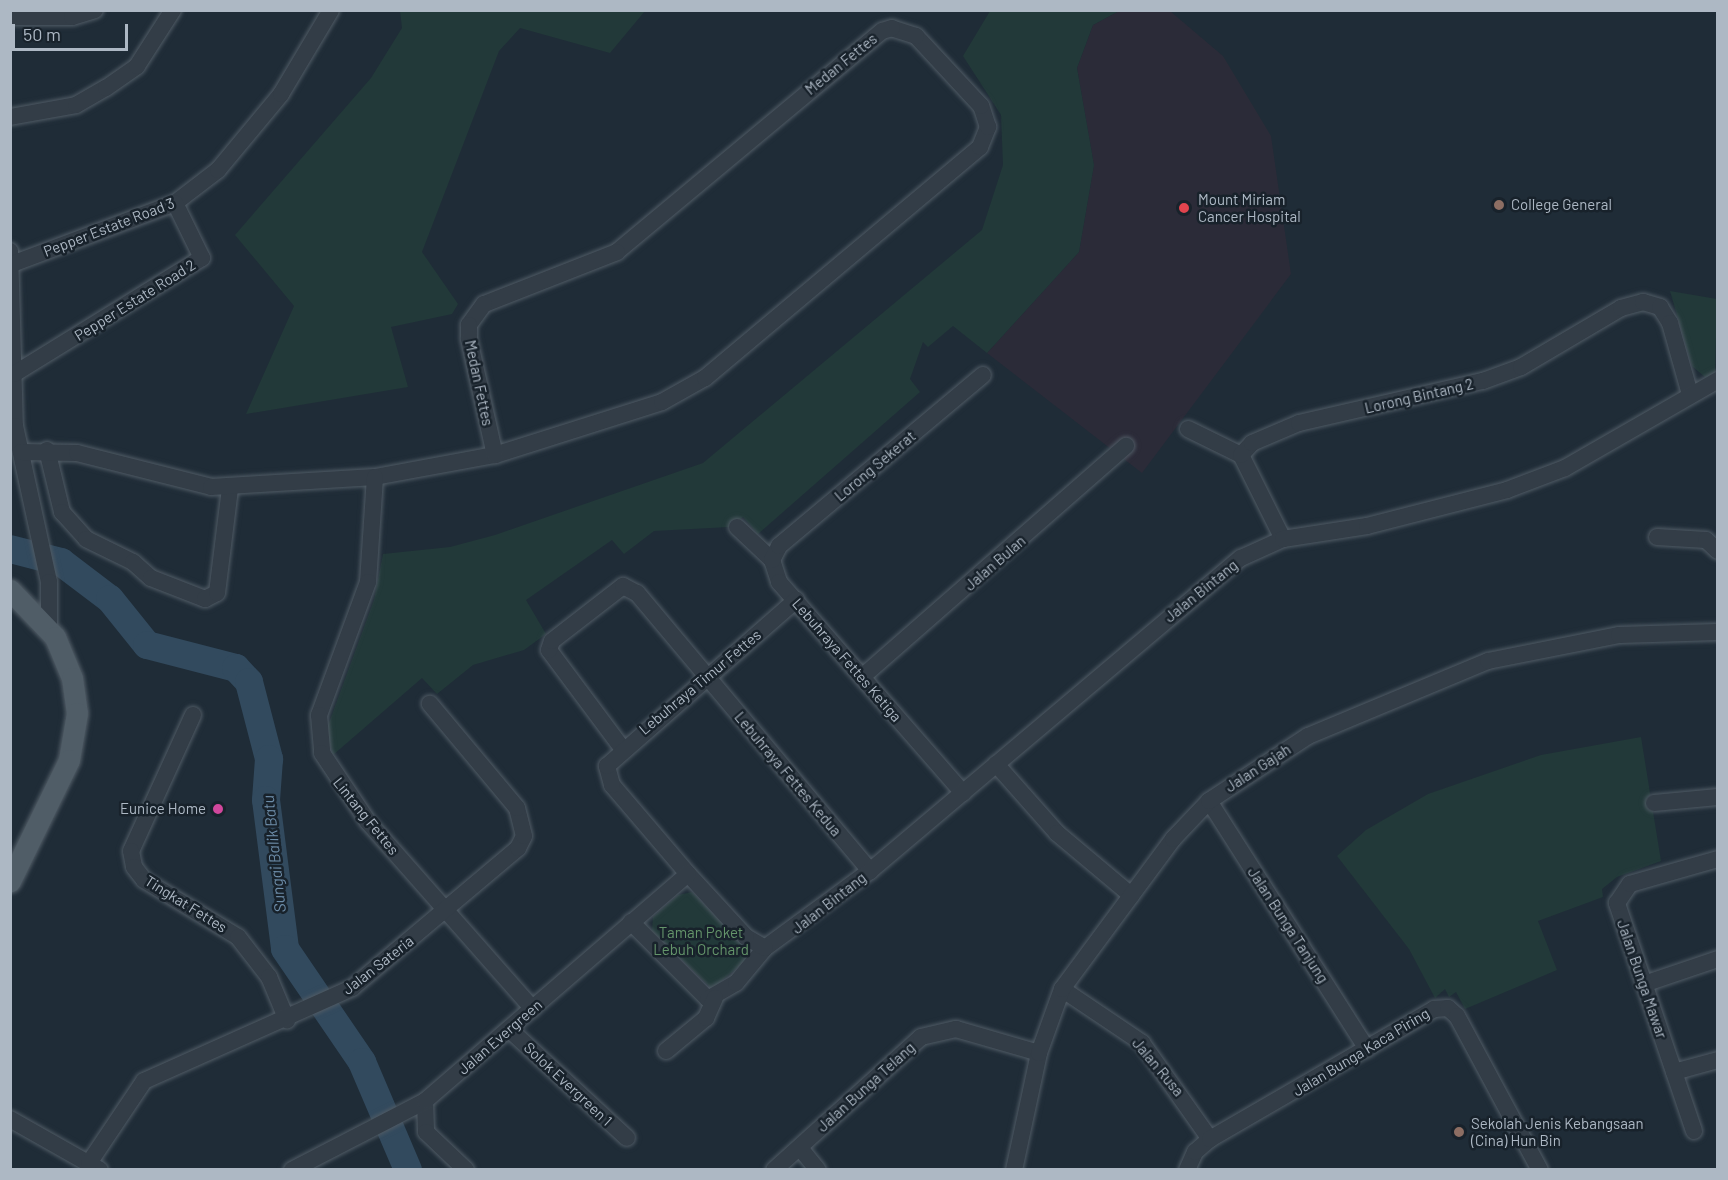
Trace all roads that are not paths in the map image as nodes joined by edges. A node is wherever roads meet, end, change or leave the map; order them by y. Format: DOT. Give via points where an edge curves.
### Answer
graph roads {
  1 [pos="95,10"];
  2 [pos="173,10"];
  3 [pos="331,10"];
  4 [pos="10,17"];
  5 [pos="10,117"];
  6 [pos="175,203"];
  7 [pos="11,258"];
  8 [pos="983,375"];
  9 [pos="13,380"];
  10 [pos="1718,380"];
  11 [pos="1690,394"];
  12 [pos="13,424"];
  13 [pos="1188,429"];
  14 [pos="1126,446"];
  15 [pos="47,450"];
  16 [pos="21,452"];
  17 [pos="495,454"];
  18 [pos="1241,455"];
  19 [pos="375,477"];
  20 [pos="230,488"];
  21 [pos="737,527"];
  22 [pos="1657,537"];
  23 [pos="1283,540"];
  24 [pos="1718,551"];
  25 [pos="772,560"];
  26 [pos="10,590"];
  27 [pos="796,600"];
  28 [pos="49,627"];
  29 [pos="1718,632"];
  30 [pos="706,676"];
  31 [pos="862,677"];
  32 [pos="430,704"];
  33 [pos="193,715"];
  34 [pos="622,748"];
  35 [pos="996,765"];
  36 [pos="963,793"];
  37 [pos="1718,797"];
  38 [pos="1209,801"];
  39 [pos="1654,803"];
  40 [pos="1718,860"];
  41 [pos="870,871"];
  42 [pos="688,874"];
  43 [pos="10,881"];
  44 [pos="1131,895"];
  45 [pos="446,910"];
  46 [pos="631,922"];
  47 [pos="765,948"];
  48 [pos="1718,959"];
  49 [pos="1644,984"];
  50 [pos="1062,989"];
  51 [pos="715,998"];
  52 [pos="533,1009"];
  53 [pos="287,1020"];
  54 [pos="510,1030"];
  55 [pos="1367,1049"];
  56 [pos="666,1051"];
  57 [pos="1039,1053"];
  58 [pos="1718,1060"];
  59 [pos="1674,1072"];
  60 [pos="425,1101"];
  61 [pos="10,1119"];
  62 [pos="1694,1131"];
  63 [pos="627,1138"];
  64 [pos="1210,1139"];
  65 [pos="800,1148"];
  66 [pos="94,1166"];
  67 [pos="292,1170"];
  68 [pos="466,1170"];
  69 [pos="774,1170"];
  70 [pos="818,1170"];
  71 [pos="1014,1170"];
  72 [pos="1187,1170"];
  73 [pos="1540,1170"];
  1 -- 4 [label="street" via="72,17"];
  2 -- 5 [label="street" via="137,66 106,88 76,105"];
  3 -- 6 [label="street, Pepper Estate Road 3" via="314,47 242,145"];
  6 -- 7 [label="street, Pepper Estate Road 3"];
  6 -- 9 [label="street, Pepper Estate Road 2" via="202,258"];
  7 -- 9 [label="street"];
  8 -- 25 [label="street, Lorong Sekerat" via="779,546"];
  9 -- 12 [label="street"];
  10 -- 11 [label="street, Jalan Bintang"];
  11 -- 18 [label="street, Lorong Bintang 2" via="1670,322 1660,307 1643,303 1621,308 1521,367 1436,395 1299,423 1252,443"];
  11 -- 23 [label="street, Jalan Bintang" via="1565,468 1507,490 1367,526"];
  12 -- 16 [label="street"];
  13 -- 18 [label="street"];
  14 -- 31 [label="street, Jalan Bulan"];
  15 -- 16 [label="street, Medan Fettes"];
  15 -- 20 [label="street, Medan Fettes" via="191,485"];
  15 -- 20 [label="street" via="62,512 86,539 133,561 151,578 205,599 217,593"];
  16 -- 28 [label="street" via="49,582"];
  17 -- 17 [label="street, Medan Fettes" via="662,402 705,378 980,147 988,127 981,106 916,36 892,28 882,31 617,252 484,304 469,325 469,339"];
  17 -- 19 [label="street, Medan Fettes"];
  18 -- 23 [label="street"];
  19 -- 20 [label="street, Medan Fettes"];
  19 -- 45 [label="street, Lintang Fettes" via="368,582 332,676 318,733 336,781"];
  21 -- 25 [label="street, Lebuhraya Fettes Ketiga"];
  22 -- 24 [label="street" via="1706,540"];
  23 -- 35 [label="street, Jalan Bintang" via="1212,579"];
  25 -- 27 [label="street, Lebuhraya Fettes Ketiga" via="779,582"];
  26 -- 28 [label="main road"];
  27 -- 30 [label="street, Lebuhraya Timur Fettes"];
  27 -- 31 [label="street, Lebuhraya Fettes Ketiga"];
  28 -- 43 [label="main road" via="72,678 74,742"];
  29 -- 38 [label="street, Jalan Gajah" via="1619,635 1488,661 1308,736"];
  30 -- 34 [label="street, Lebuhraya Timur Fettes"];
  30 -- 34 [label="street, Lebuhraya Fettes Kedua" via="637,593 624,586 552,641 549,650"];
  30 -- 41 [label="street, Lebuhraya Fettes Kedua"];
  31 -- 36 [label="street, Lebuhraya Fettes Ketiga"];
  32 -- 45 [label="street, Jalan Sateria" via="524,823 518,848"];
  33 -- 53 [label="street, Tingkat Fettes" via="131,851 134,867 144,880 238,938 269,977"];
  34 -- 42 [label="street, Lebuhraya Timur Fettes" via="607,766 612,785"];
  35 -- 36 [label="street, Jalan Bintang"];
  35 -- 44 [label="street" via="1057,833"];
  36 -- 41 [label="street, Jalan Bintang"];
  37 -- 39 [label="street"];
  38 -- 44 [label="street, Jalan Gajah"];
  38 -- 55 [label="street, Jalan Bunga Tanjung"];
  40 -- 49 [label="street, Jalan Bunga Mawar" via="1630,884 1618,894 1618,911"];
  41 -- 47 [label="street, Jalan Bintang"];
  42 -- 46 [label="street, Jalan Evergreen"];
  42 -- 47 [label="street" via="746,937"];
  44 -- 50 [label="street, Jalan Gajah"];
  45 -- 52 [label="street, Lintang Fettes"];
  45 -- 53 [label="street, Jalan Sateria" via="332,998"];
  46 -- 51 [label="street" via="699,996"];
  46 -- 52 [label="street, Jalan Evergreen"];
  47 -- 51 [label="street, Jalan Bintang"];
  48 -- 49 [label="street"];
  49 -- 59 [label="street, Jalan Bunga Mawar"];
  50 -- 57 [label="street, Jalan Gajah"];
  50 -- 64 [label="street, Jalan Rusa" via="1142,1043"];
  51 -- 56 [label="street, Jalan Bintang" via="706,1018"];
  52 -- 54 [label="street, Jalan Evergreen"];
  53 -- 66 [label="street, Jalan Sateria" via="144,1081"];
  54 -- 60 [label="street, Jalan Evergreen"];
  54 -- 63 [label="street, Solok Evergreen 1"];
  55 -- 64 [label="street, Jalan Bunga Kaca Piring"];
  55 -- 73 [label="street, Jalan Bunga Kaca Piring" via="1434,1009 1448,1008 1457,1016"];
  57 -- 65 [label="street, Jalan Bunga Telang" via="982,1034 937,1030 921,1036"];
  57 -- 71 [label="street, Jalan Gajah"];
  58 -- 59 [label="street"];
  59 -- 62 [label="street, Jalan Bunga Mawar"];
  60 -- 67 [label="street, Jalan Evergreen" via="401,1117"];
  60 -- 68 [label="street" via="426,1132"];
  61 -- 66 [label="street"];
  64 -- 72 [label="street, Jalan Bunga Kaca Piring" via="1195,1152"];
  65 -- 69 [label="street, Jalan Bunga Telang"];
  65 -- 70 [label="street"];
}
